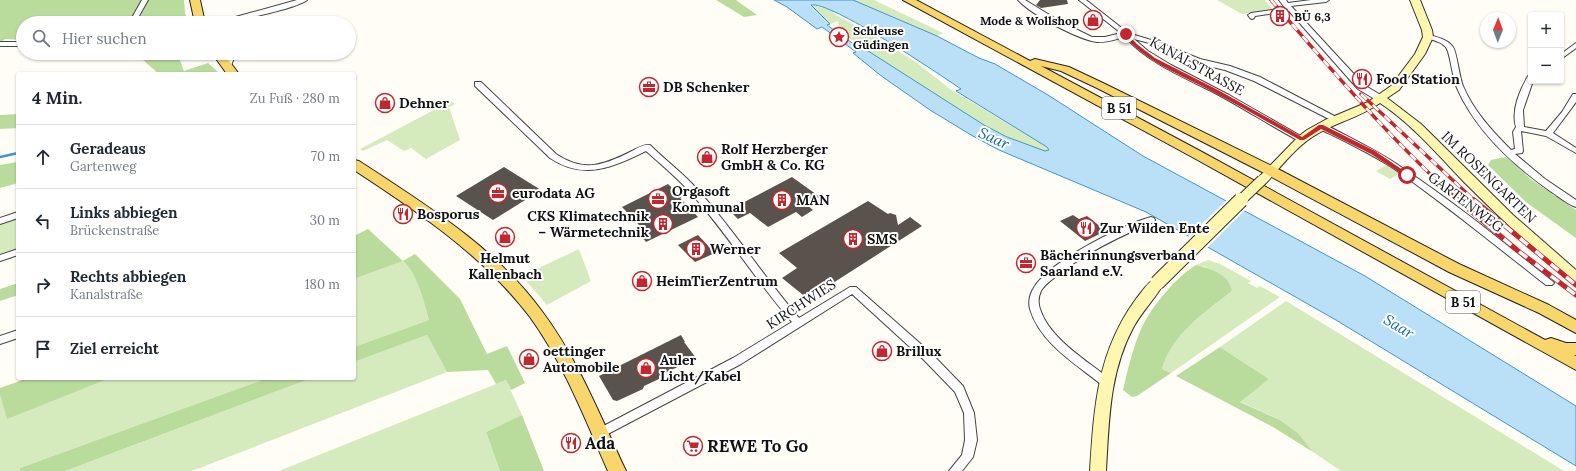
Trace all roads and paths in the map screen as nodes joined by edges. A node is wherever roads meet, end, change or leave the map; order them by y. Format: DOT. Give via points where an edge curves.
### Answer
graph roads {
  1 [pos="146,0"];
  2 [pos="196,0"];
  3 [pos="304,0"];
  4 [pos="908,0"];
  5 [pos="921,0"];
  6 [pos="1021,0"];
  7 [pos="1082,0"];
  8 [pos="1326,0"];
  9 [pos="1415,0"];
  10 [pos="1286,5"];
  11 [pos="271,10"];
  12 [pos="136,16"];
  13 [pos="199,16"];
  14 [pos="246,16"];
  15 [pos="256,16"];
  16 [pos="1252,17"];
  17 [pos="1126,34"];
  18 [pos="1428,37"];
  19 [pos="999,40"];
  20 [pos="0,44"];
  21 [pos="16,44"];
  22 [pos="1576,45"];
  23 [pos="1008,52"];
  24 [pos="1564,55"];
  25 [pos="222,60"];
  26 [pos="1038,62"];
  27 [pos="230,70"];
  28 [pos="478,84"];
  29 [pos="1528,84"];
  30 [pos="1101,86"];
  31 [pos="1576,96"];
  32 [pos="1381,99"];
  33 [pos="1336,119"];
  34 [pos="1321,126"];
  35 [pos="1522,129"];
  36 [pos="1548,134"];
  37 [pos="1302,139"];
  38 [pos="1576,151"];
  39 [pos="1509,153"];
  40 [pos="1198,155"];
  41 [pos="356,165"];
  42 [pos="1267,176"];
  43 [pos="1576,204"];
  44 [pos="16,216"];
  45 [pos="1151,220"];
  46 [pos="0,221"];
  47 [pos="1350,239"];
  48 [pos="16,253"];
  49 [pos="0,258"];
  50 [pos="1576,277"];
  51 [pos="1549,283"];
  52 [pos="1544,309"];
  53 [pos="1576,321"];
  54 [pos="798,322"];
  55 [pos="1576,327"];
  56 [pos="16,335"];
  57 [pos="0,340"];
  58 [pos="1576,349"];
  59 [pos="1576,364"];
  60 [pos="1106,382"];
  61 [pos="600,433"];
  62 [pos="617,471"];
  63 [pos="955,471"];
  64 [pos="1098,471"];
  1 -- 12 [label="street"];
  2 -- 13 [label="main road"];
  3 -- 11 [label="street"];
  4 -- 23 [label="main road, B 51"];
  5 -- 19 [label="main road, B 51"];
  6 -- 17 [label="street" via="1040,14 1091,38 1104,39"];
  7 -- 17 [label="street"];
  8 -- 10 [label="street"];
  9 -- 18 [label="main road"];
  10 -- 16 [label="street" via="1253,14"];
  10 -- 32 [label="street" via="1361,87"];
  11 -- 14 [label="street"];
  11 -- 15 [label="street"];
  17 -- 33 [label="street" via="1159,44 1198,61 1251,77"];
  17 -- 37 [label="street, KANALSTRASSE" via="1136,46 1153,59 1217,91"];
  18 -- 32 [label="main road" via="1415,62 1395,88"];
  18 -- 39 [label="street" via="1442,41 1450,48 1456,75 1465,95 1492,134"];
  19 -- 26 [label="main road, B 51"];
  19 -- 30 [label="main road" via="1062,63"];
  20 -- 21 [label="street"];
  22 -- 24 [label="street"];
  23 -- 26 [label="main road" via="1031,62"];
  23 -- 40 [label="main road, B 51"];
  25 -- 27 [label="main road"];
  26 -- 30 [label="main road" via="1060,68"];
  26 -- 40 [label="main road, B 51"];
  28 -- 54 [label="street" via="553,156 565,164 597,168 647,147 693,190"];
  29 -- 35 [label="street" via="1521,104 1519,124"];
  30 -- 42 [label="main road"];
  31 -- 36 [label="street"];
  32 -- 33 [label="main road"];
  32 -- 50 [label="main road, IM ROSENGARTEN" via="1406,117 1487,197"];
  33 -- 34 [label="main road"];
  34 -- 37 [label="main road"];
  34 -- 51 [label="street, GARTENWEG" via="1398,168"];
  35 -- 36 [label="street"];
  35 -- 39 [label="street" via="1517,132 1519,151"];
  36 -- 38 [label="street"];
  37 -- 42 [label="main road"];
  39 -- 43 [label="street"];
  40 -- 47 [label="main road, B 51"];
  41 -- 61 [label="main road" via="447,226 503,274 522,295 555,343"];
  42 -- 52 [label="main road"];
  42 -- 60 [label="main road, bridge" via="1146,294 1126,328"];
  44 -- 46 [label="street"];
  45 -- 60 [label="street" via="1096,245 1067,263 1041,284 1034,298 1036,312 1046,329"];
  47 -- 58 [label="main road" via="1375,247 1553,345"];
  47 -- 59 [label="main road, B 51"];
  48 -- 49 [label="street"];
  52 -- 53 [label="main road"];
  52 -- 55 [label="main road"];
  54 -- 61 [label="street, KIRCHWIES" via="737,361"];
  54 -- 63 [label="street, KIRCHWIES" via="852,288 927,356 959,389 969,413 969,451"];
  56 -- 57 [label="street"];
  60 -- 64 [label="main road"];
  61 -- 62 [label="main road"];
}
